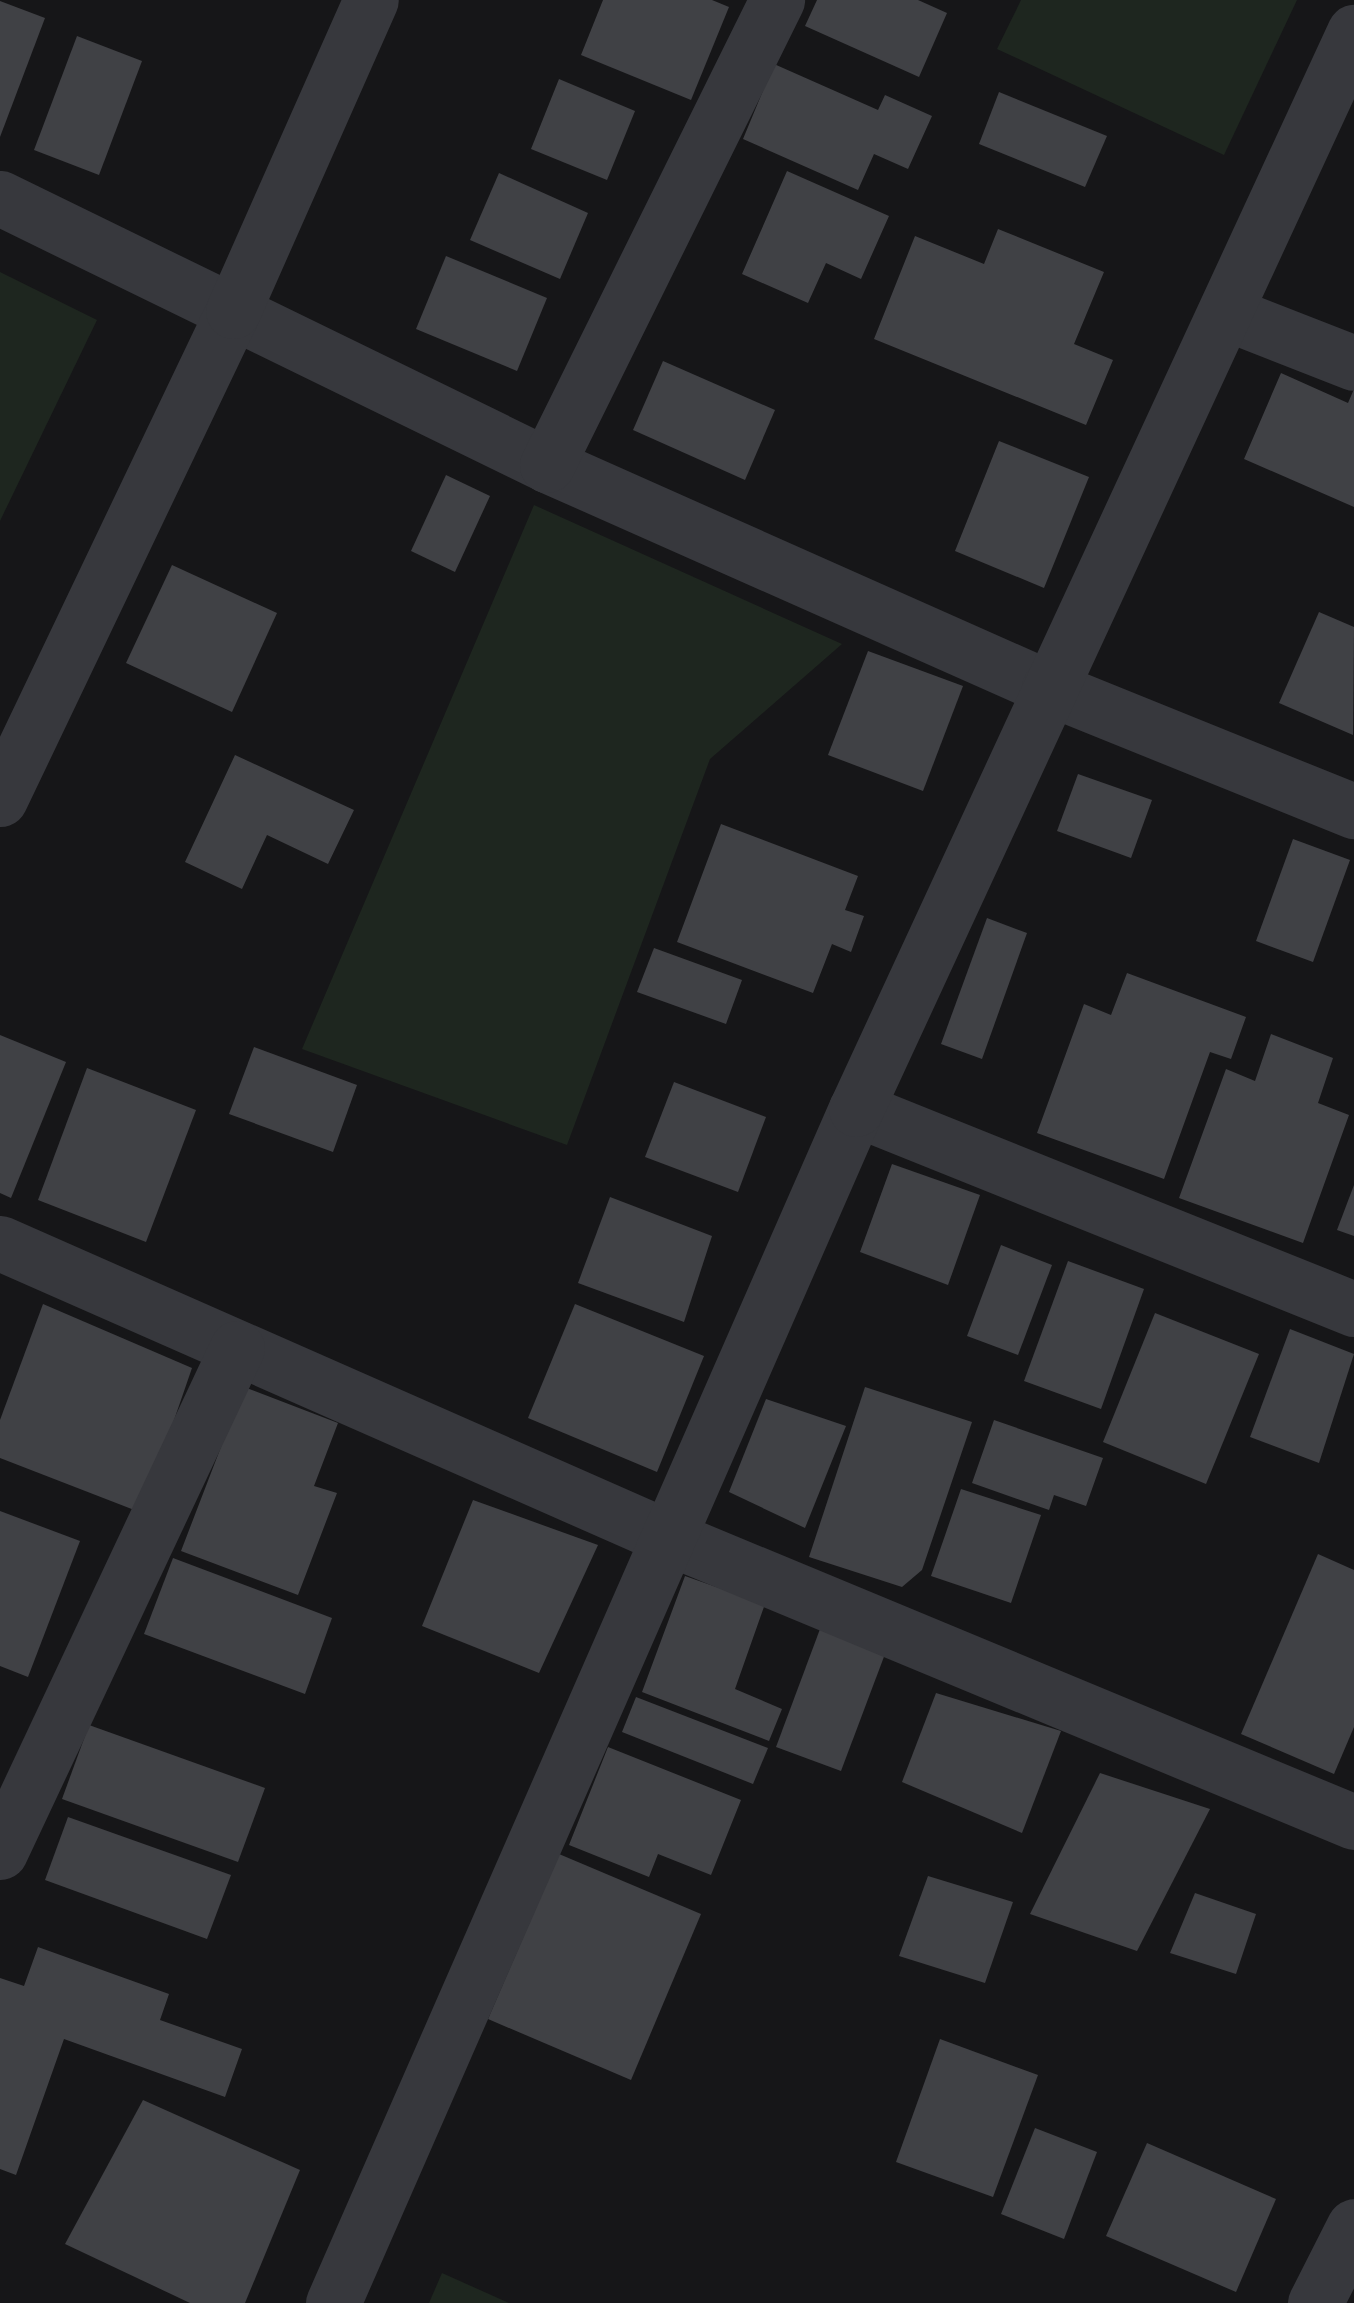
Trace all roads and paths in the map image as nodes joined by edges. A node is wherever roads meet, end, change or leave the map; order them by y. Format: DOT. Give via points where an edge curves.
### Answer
graph roads {
  1 [pos="371,0"];
  2 [pos="777,0"];
  3 [pos="1354,32"];
  4 [pos="0,198"];
  5 [pos="233,311"];
  6 [pos="1226,314"];
  7 [pos="1354,363"];
  8 [pos="547,465"];
  9 [pos="1049,688"];
  10 [pos="0,799"];
  11 [pos="1354,810"];
  12 [pos="856,1108"];
  13 [pos="0,1243"];
  14 [pos="1354,1308"];
  15 [pos="237,1348"];
  16 [pos="672,1540"];
  17 [pos="1354,1822"];
  18 [pos="0,1852"];
  19 [pos="1354,2226"];
  20 [pos="333,2303"];
  21 [pos="1315,2303"];
  1 -- 5 [label="street"];
  2 -- 8 [label="street"];
  3 -- 6 [label="street"];
  4 -- 5 [label="street"];
  5 -- 8 [label="street"];
  5 -- 10 [label="street"];
  6 -- 7 [label="street"];
  6 -- 9 [label="street"];
  8 -- 9 [label="street"];
  9 -- 11 [label="street"];
  9 -- 12 [label="street"];
  12 -- 14 [label="street"];
  12 -- 16 [label="street"];
  13 -- 15 [label="street"];
  15 -- 16 [label="street"];
  15 -- 18 [label="street"];
  16 -- 17 [label="street"];
  16 -- 20 [label="street"];
  19 -- 21 [label="street"];
}
